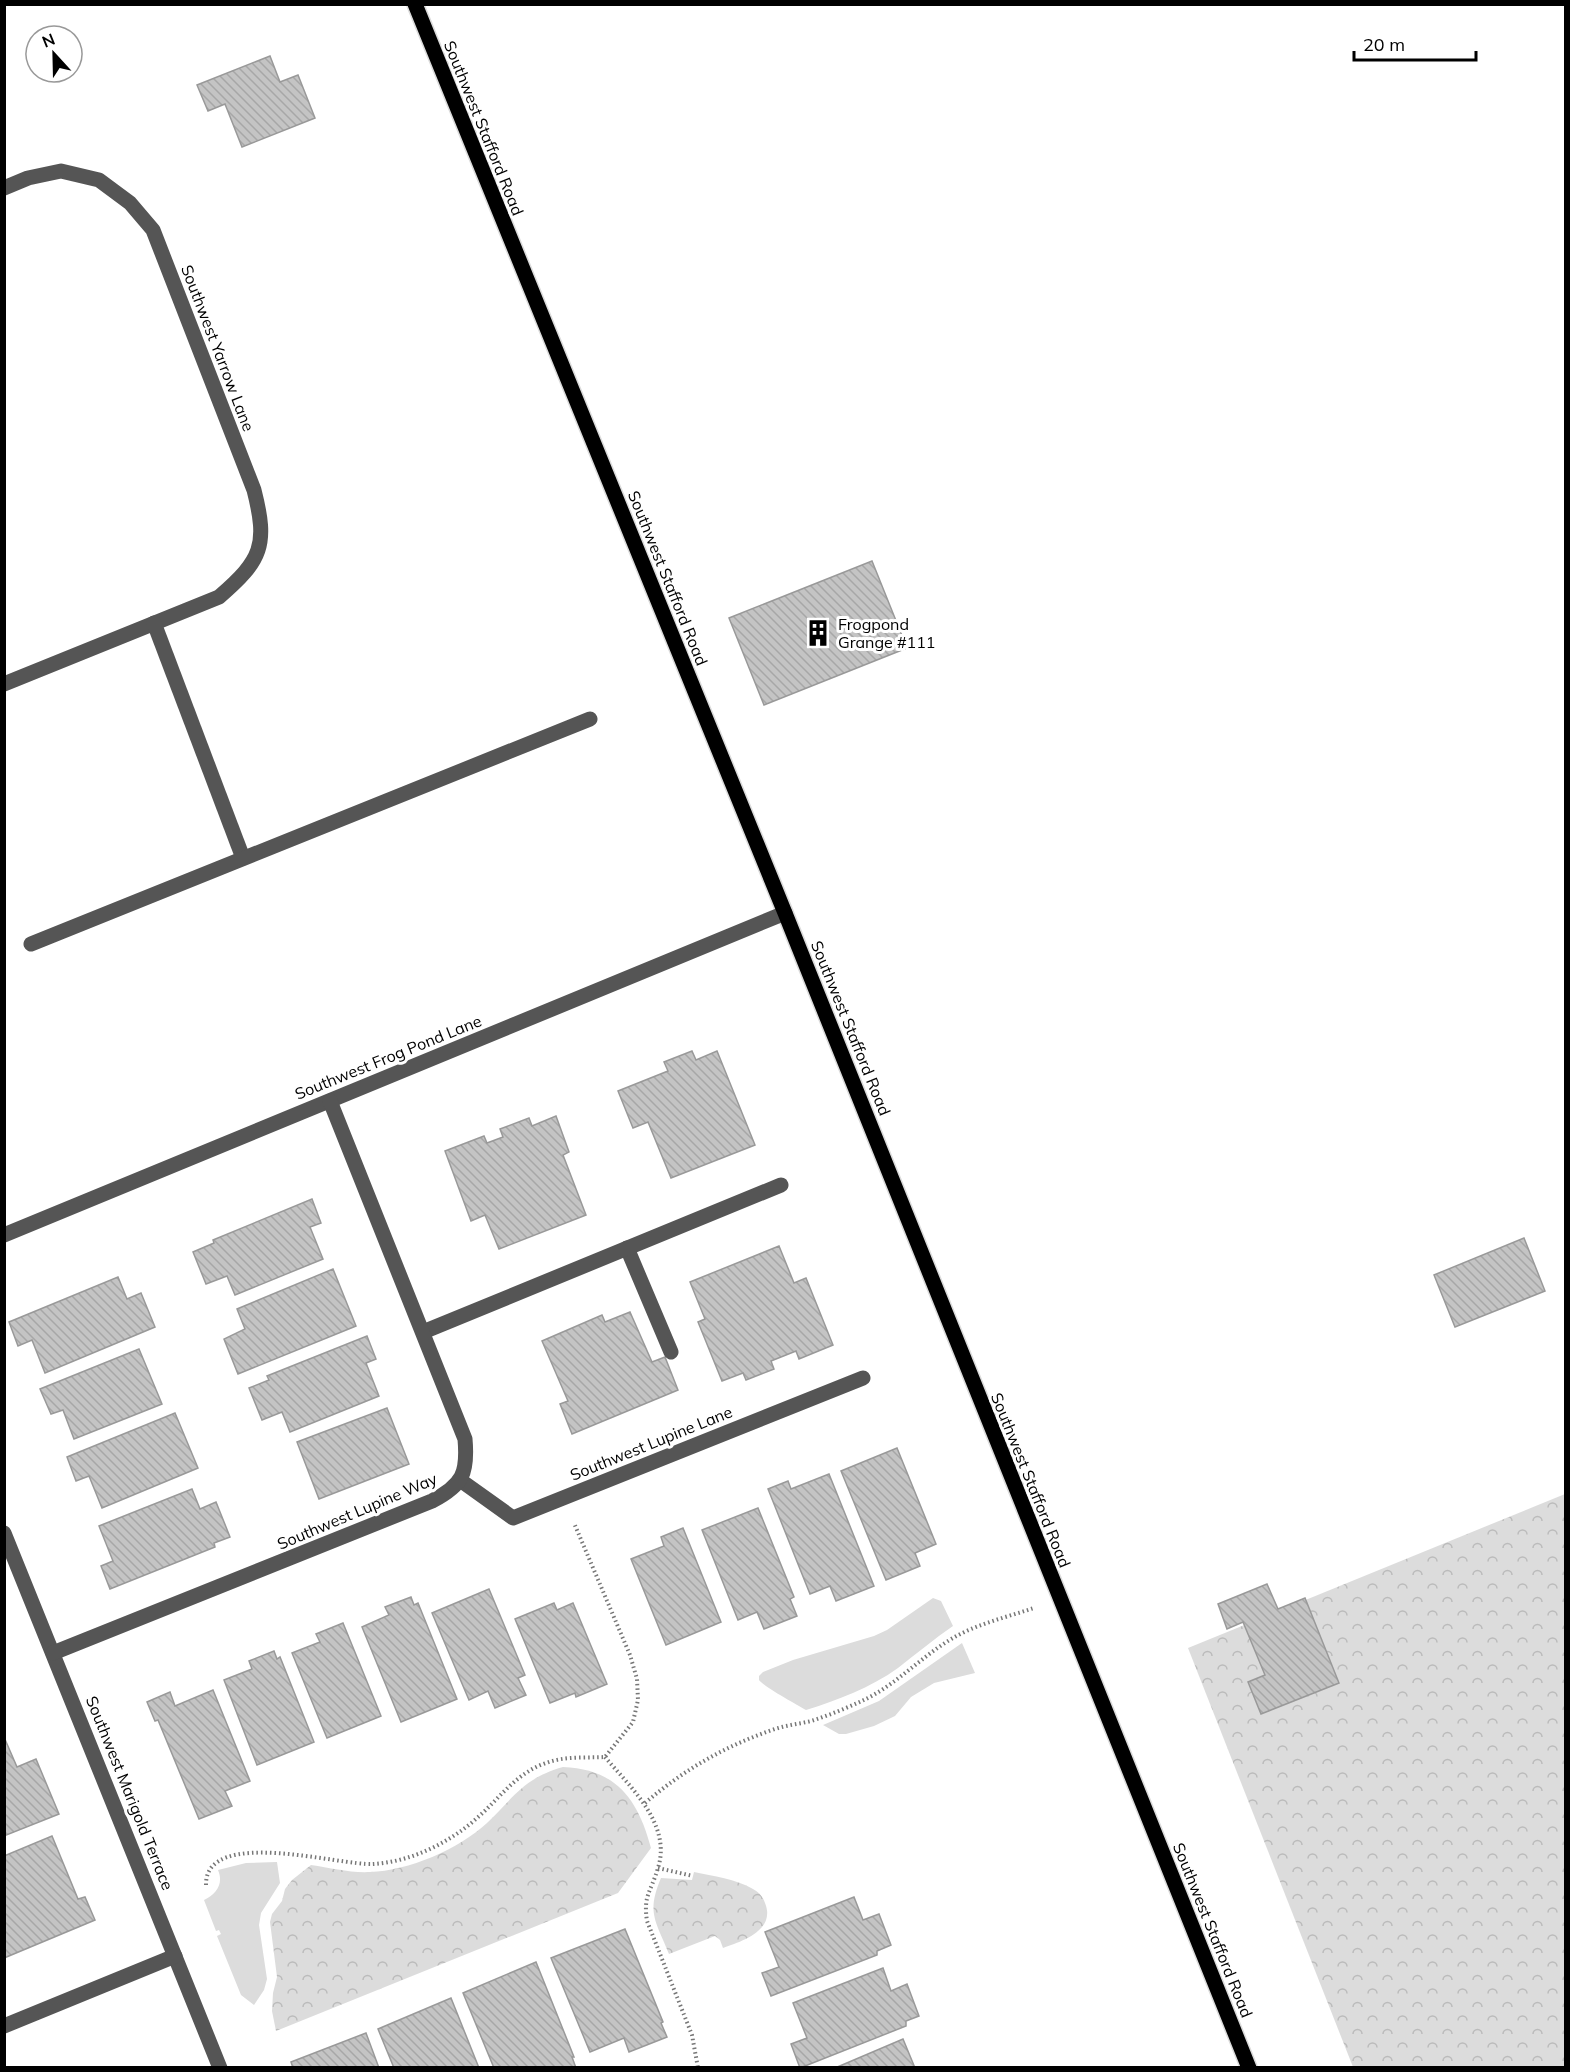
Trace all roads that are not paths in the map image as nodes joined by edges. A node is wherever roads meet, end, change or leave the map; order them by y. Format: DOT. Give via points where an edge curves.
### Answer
graph roads {
  1 [pos="415,4"];
  2 [pos="4,188"];
  3 [pos="154,623"];
  4 [pos="4,684"];
  5 [pos="590,719"];
  6 [pos="243,858"];
  7 [pos="786,913"];
  8 [pos="30,944"];
  9 [pos="330,1101"];
  10 [pos="781,1185"];
  11 [pos="4,1235"];
  12 [pos="627,1248"];
  13 [pos="423,1332"];
  14 [pos="671,1352"];
  15 [pos="863,1378"];
  16 [pos="460,1480"];
  17 [pos="4,1533"];
  18 [pos="53,1653"];
  19 [pos="175,1956"];
  20 [pos="4,2026"];
  21 [pos="220,2067"];
  22 [pos="1249,2067"];
  1 -- 7 [label="main road, Southwest Stafford Road"];
  2 -- 3 [label="street, Southwest Yarrow Lane" via="61,171 99,180 130,203 153,230 254,489 262,519 260,550 242,577 219,597"];
  3 -- 4 [label="street"];
  3 -- 6 [label="street"];
  5 -- 6 [label="street"];
  6 -- 8 [label="street"];
  7 -- 9 [label="street, Southwest Frog Pond Lane"];
  7 -- 22 [label="main road, Southwest Stafford Road"];
  9 -- 11 [label="street, Southwest Frog Pond Lane"];
  9 -- 13 [label="street, Southwest Lupine Way"];
  10 -- 12 [label="street"];
  12 -- 13 [label="street"];
  12 -- 14 [label="street"];
  13 -- 16 [label="street, Southwest Lupine Way" via="465,1439 467,1461"];
  15 -- 16 [label="street, Southwest Lupine Lane" via="513,1518"];
  16 -- 18 [label="street, Southwest Lupine Way" via="432,1501"];
  17 -- 18 [label="street, Southwest Marigold Terrace"];
  18 -- 19 [label="street, Southwest Marigold Terrace"];
  19 -- 20 [label="street"];
  19 -- 21 [label="street, Southwest Marigold Terrace"];
}
